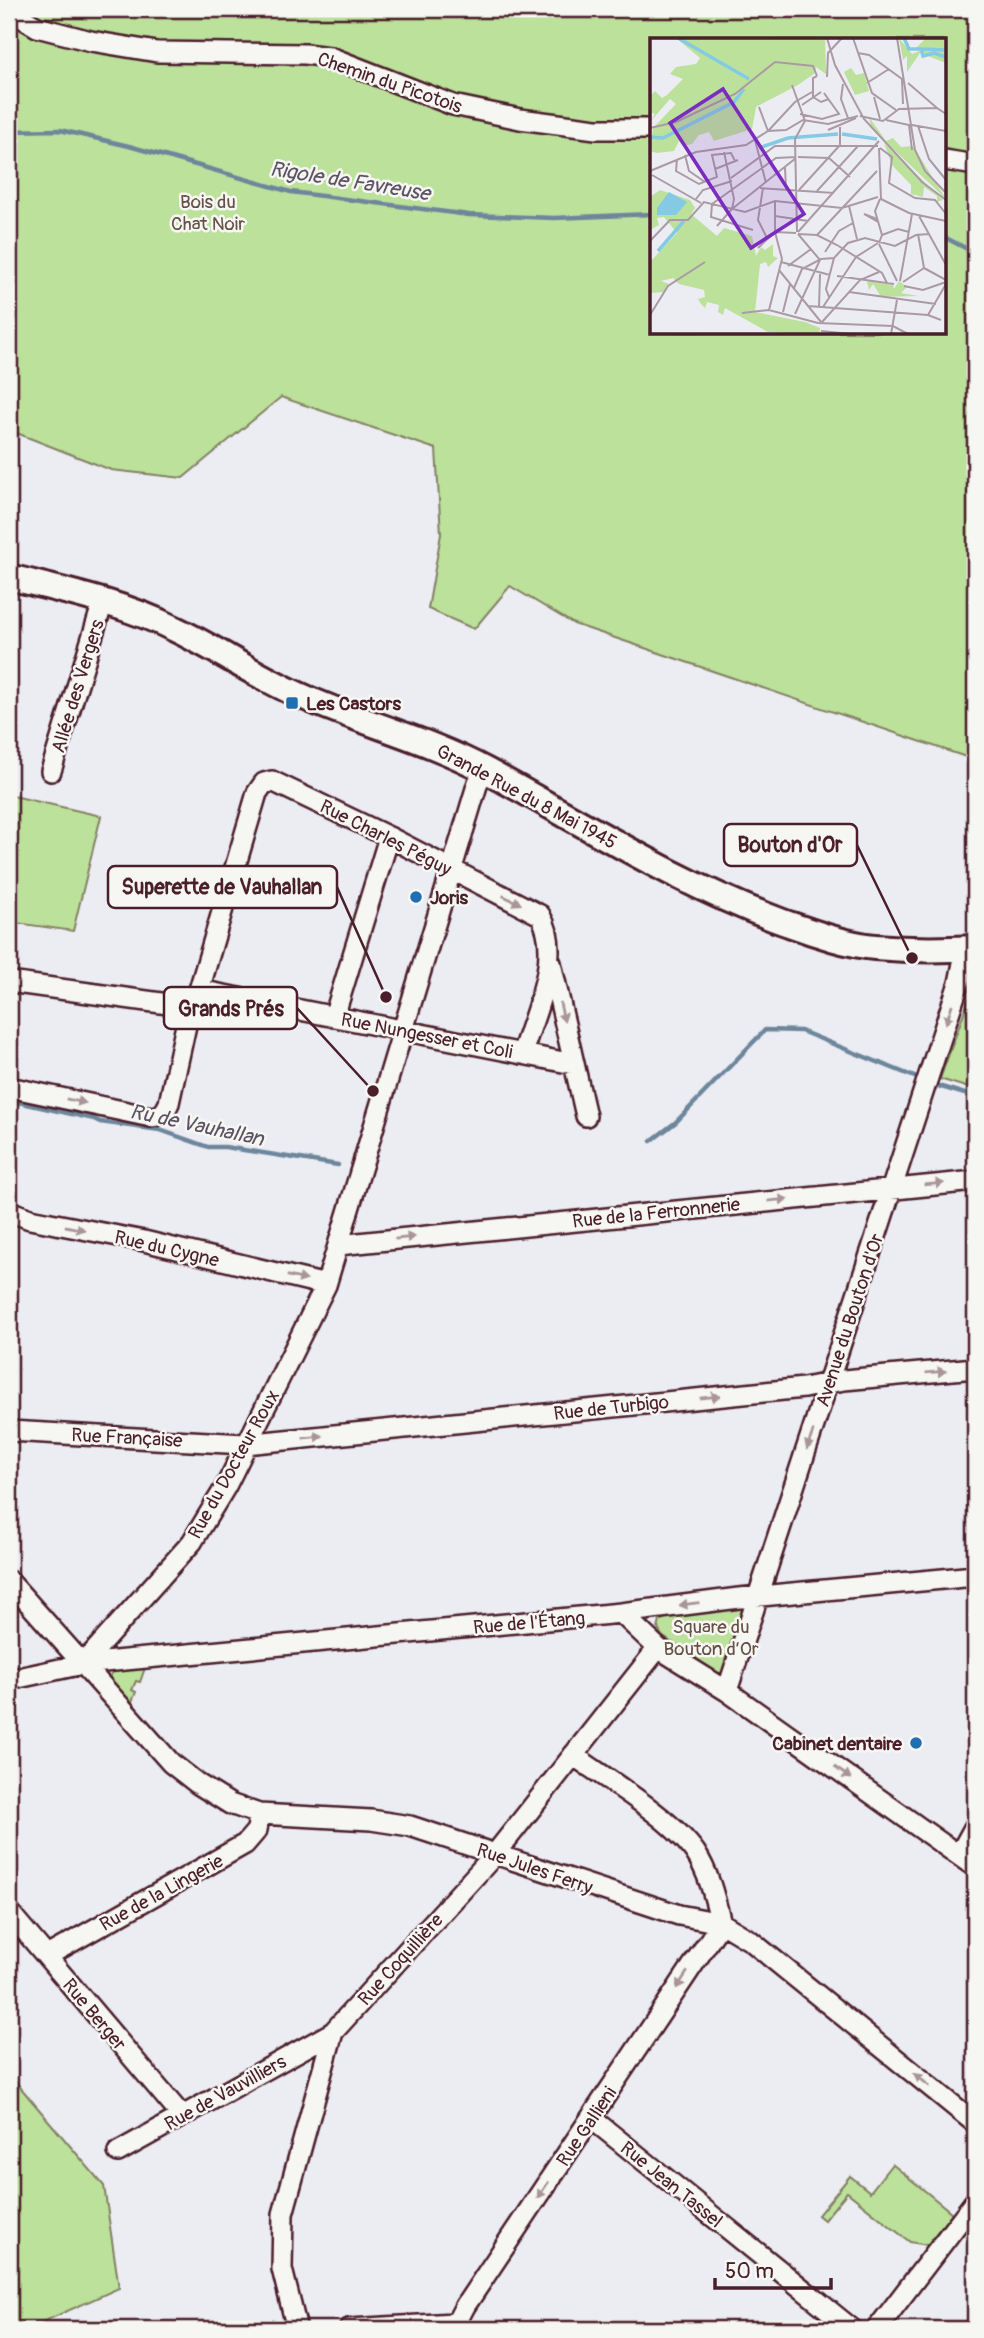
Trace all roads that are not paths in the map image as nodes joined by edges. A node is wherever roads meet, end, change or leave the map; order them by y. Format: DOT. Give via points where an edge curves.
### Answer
graph roads {
  1 [pos="9,10"];
  2 [pos="650,129"];
  3 [pos="946,160"];
  4 [pos="975,165"];
  5 [pos="9,577"];
  6 [pos="103,602"];
  7 [pos="51,771"];
  8 [pos="485,771"];
  9 [pos="389,837"];
  10 [pos="451,869"];
  11 [pos="971,948"];
  12 [pos="550,961"];
  13 [pos="9,982"];
  14 [pos="195,999"];
  15 [pos="334,1017"];
  16 [pos="404,1030"];
  17 [pos="522,1054"];
  18 [pos="573,1063"];
  19 [pos="9,1087"];
  20 [pos="586,1116"];
  21 [pos="975,1181"];
  22 [pos="892,1188"];
  23 [pos="9,1211"];
  24 [pos="338,1245"];
  25 [pos="326,1285"];
  26 [pos="975,1368"];
  27 [pos="830,1383"];
  28 [pos="9,1431"];
  29 [pos="246,1444"];
  30 [pos="975,1576"];
  31 [pos="9,1581"];
  32 [pos="757,1598"];
  33 [pos="621,1613"];
  34 [pos="659,1648"];
  35 [pos="83,1664"];
  36 [pos="9,1680"];
  37 [pos="727,1691"];
  38 [pos="573,1755"];
  39 [pos="259,1814"];
  40 [pos="975,1826"];
  41 [pos="495,1853"];
  42 [pos="958,1855"];
  43 [pos="975,1867"];
  44 [pos="9,1912"];
  45 [pos="721,1923"];
  46 [pos="47,1956"];
  47 [pos="333,2032"];
  48 [pos="181,2115"];
  49 [pos="591,2118"];
  50 [pos="975,2123"];
  51 [pos="118,2152"];
  52 [pos="965,2208"];
  53 [pos="457,2327"];
  54 [pos="297,2329"];
  55 [pos="349,2329"];
  56 [pos="852,2329"];
  57 [pos="877,2329"];
  1 -- 2 [label="street, Chemin du Picotois" via="37,27 91,41 157,52 330,57 453,105 596,129"];
  3 -- 4 [label="street"];
  5 -- 6 [label="main road, Grande Rue du 8 Mai 1945"];
  6 -- 7 [label="street, Allée des Vergers"];
  6 -- 8 [label="main road, Grande Rue du 8 Mai 1945" via="175,629 305,698 430,744"];
  8 -- 10 [label="street, Rue du Docteur Roux"];
  8 -- 11 [label="main road, Grande Rue du 8 Mai 1945" via="672,874 755,912 873,947"];
  9 -- 10 [label="street, Rue Charles Péguy"];
  9 -- 14 [label="street, Rue Charles Péguy" via="272,781 264,783 257,793"];
  9 -- 15 [label="street"];
  10 -- 12 [label="street, Rue Charles Péguy, one-way" via="540,915 546,925"];
  10 -- 16 [label="street, Rue du Docteur Roux"];
  11 -- 22 [label="street, Avenue du Bouton d'Or, one-way"];
  12 -- 17 [label="street, Rue Charles Péguy"];
  12 -- 18 [label="street, Rue Charles Péguy, one-way"];
  13 -- 14 [label="street, Rue Nungesser et Coli"];
  14 -- 15 [label="street, Rue Nungesser et Coli"];
  19 -- 14 [label="street, one-way" via="159,1116 169,1102"];
  15 -- 16 [label="street, Rue Nungesser et Coli"];
  16 -- 17 [label="street, Rue Nungesser et Coli"];
  16 -- 24 [label="street, Rue du Docteur Roux"];
  17 -- 18 [label="street, Rue Nungesser et Coli"];
  18 -- 20 [label="street, Rue Charles Péguy"];
  22 -- 21 [label="street, Rue de la Ferronnerie, one-way"];
  24 -- 22 [label="street, Rue de la Ferronnerie, one-way"];
  22 -- 27 [label="street, Avenue du Bouton d'Or"];
  23 -- 25 [label="street, Rue du Cygne, one-way"];
  24 -- 25 [label="street, Rue du Docteur Roux"];
  25 -- 29 [label="street, Rue du Docteur Roux"];
  27 -- 26 [label="street, Rue de Turbigo, one-way"];
  29 -- 27 [label="street, Rue de Turbigo, one-way"];
  27 -- 32 [label="street, Avenue du Bouton d'Or, one-way"];
  28 -- 29 [label="street, Rue Française"];
  29 -- 35 [label="street, Rue du Docteur Roux" via="192,1542"];
  30 -- 32 [label="street, Rue de l'Étang"];
  31 -- 35 [label="street, Rue Jules Ferry"];
  32 -- 33 [label="street, Rue de l'Étang, one-way"];
  32 -- 37 [label="street, Avenue du Bouton d'Or"];
  33 -- 34 [label="street"];
  33 -- 35 [label="street, Rue de l'Étang"];
  34 -- 37 [label="street"];
  34 -- 38 [label="street, Rue Coquillière"];
  35 -- 36 [label="street"];
  35 -- 39 [label="street, Rue Jules Ferry" via="171,1763 230,1804"];
  37 -- 42 [label="street, one-way"];
  38 -- 41 [label="street, Rue Coquillière"];
  38 -- 45 [label="street" via="677,1830 696,1854"];
  39 -- 41 [label="street, Rue Jules Ferry" via="410,1826"];
  39 -- 46 [label="street, Rue de la Lingerie" via="257,1830 245,1844"];
  40 -- 42 [label="street"];
  41 -- 45 [label="street, Rue Jules Ferry" via="679,1915"];
  41 -- 47 [label="street, Rue Coquillière"];
  42 -- 43 [label="street"];
  44 -- 46 [label="street, Rue Berger"];
  45 -- 49 [label="street, Rue Gallieni, one-way"];
  50 -- 45 [label="street, Rue Jules Ferry, one-way" via="751,1941"];
  46 -- 48 [label="street, Rue Berger"];
  47 -- 48 [label="street, Rue de Vauvilliers"];
  47 -- 54 [label="street, Rue Coquillière" via="282,2214 282,2269"];
  48 -- 51 [label="street, Rue de Vauvilliers"];
  49 -- 53 [label="street, Rue Gallieni, one-way"];
  49 -- 56 [label="street, Rue Jean Tassel"];
  52 -- 57 [label="street"];
  53 -- 55 [label="street"];
}
